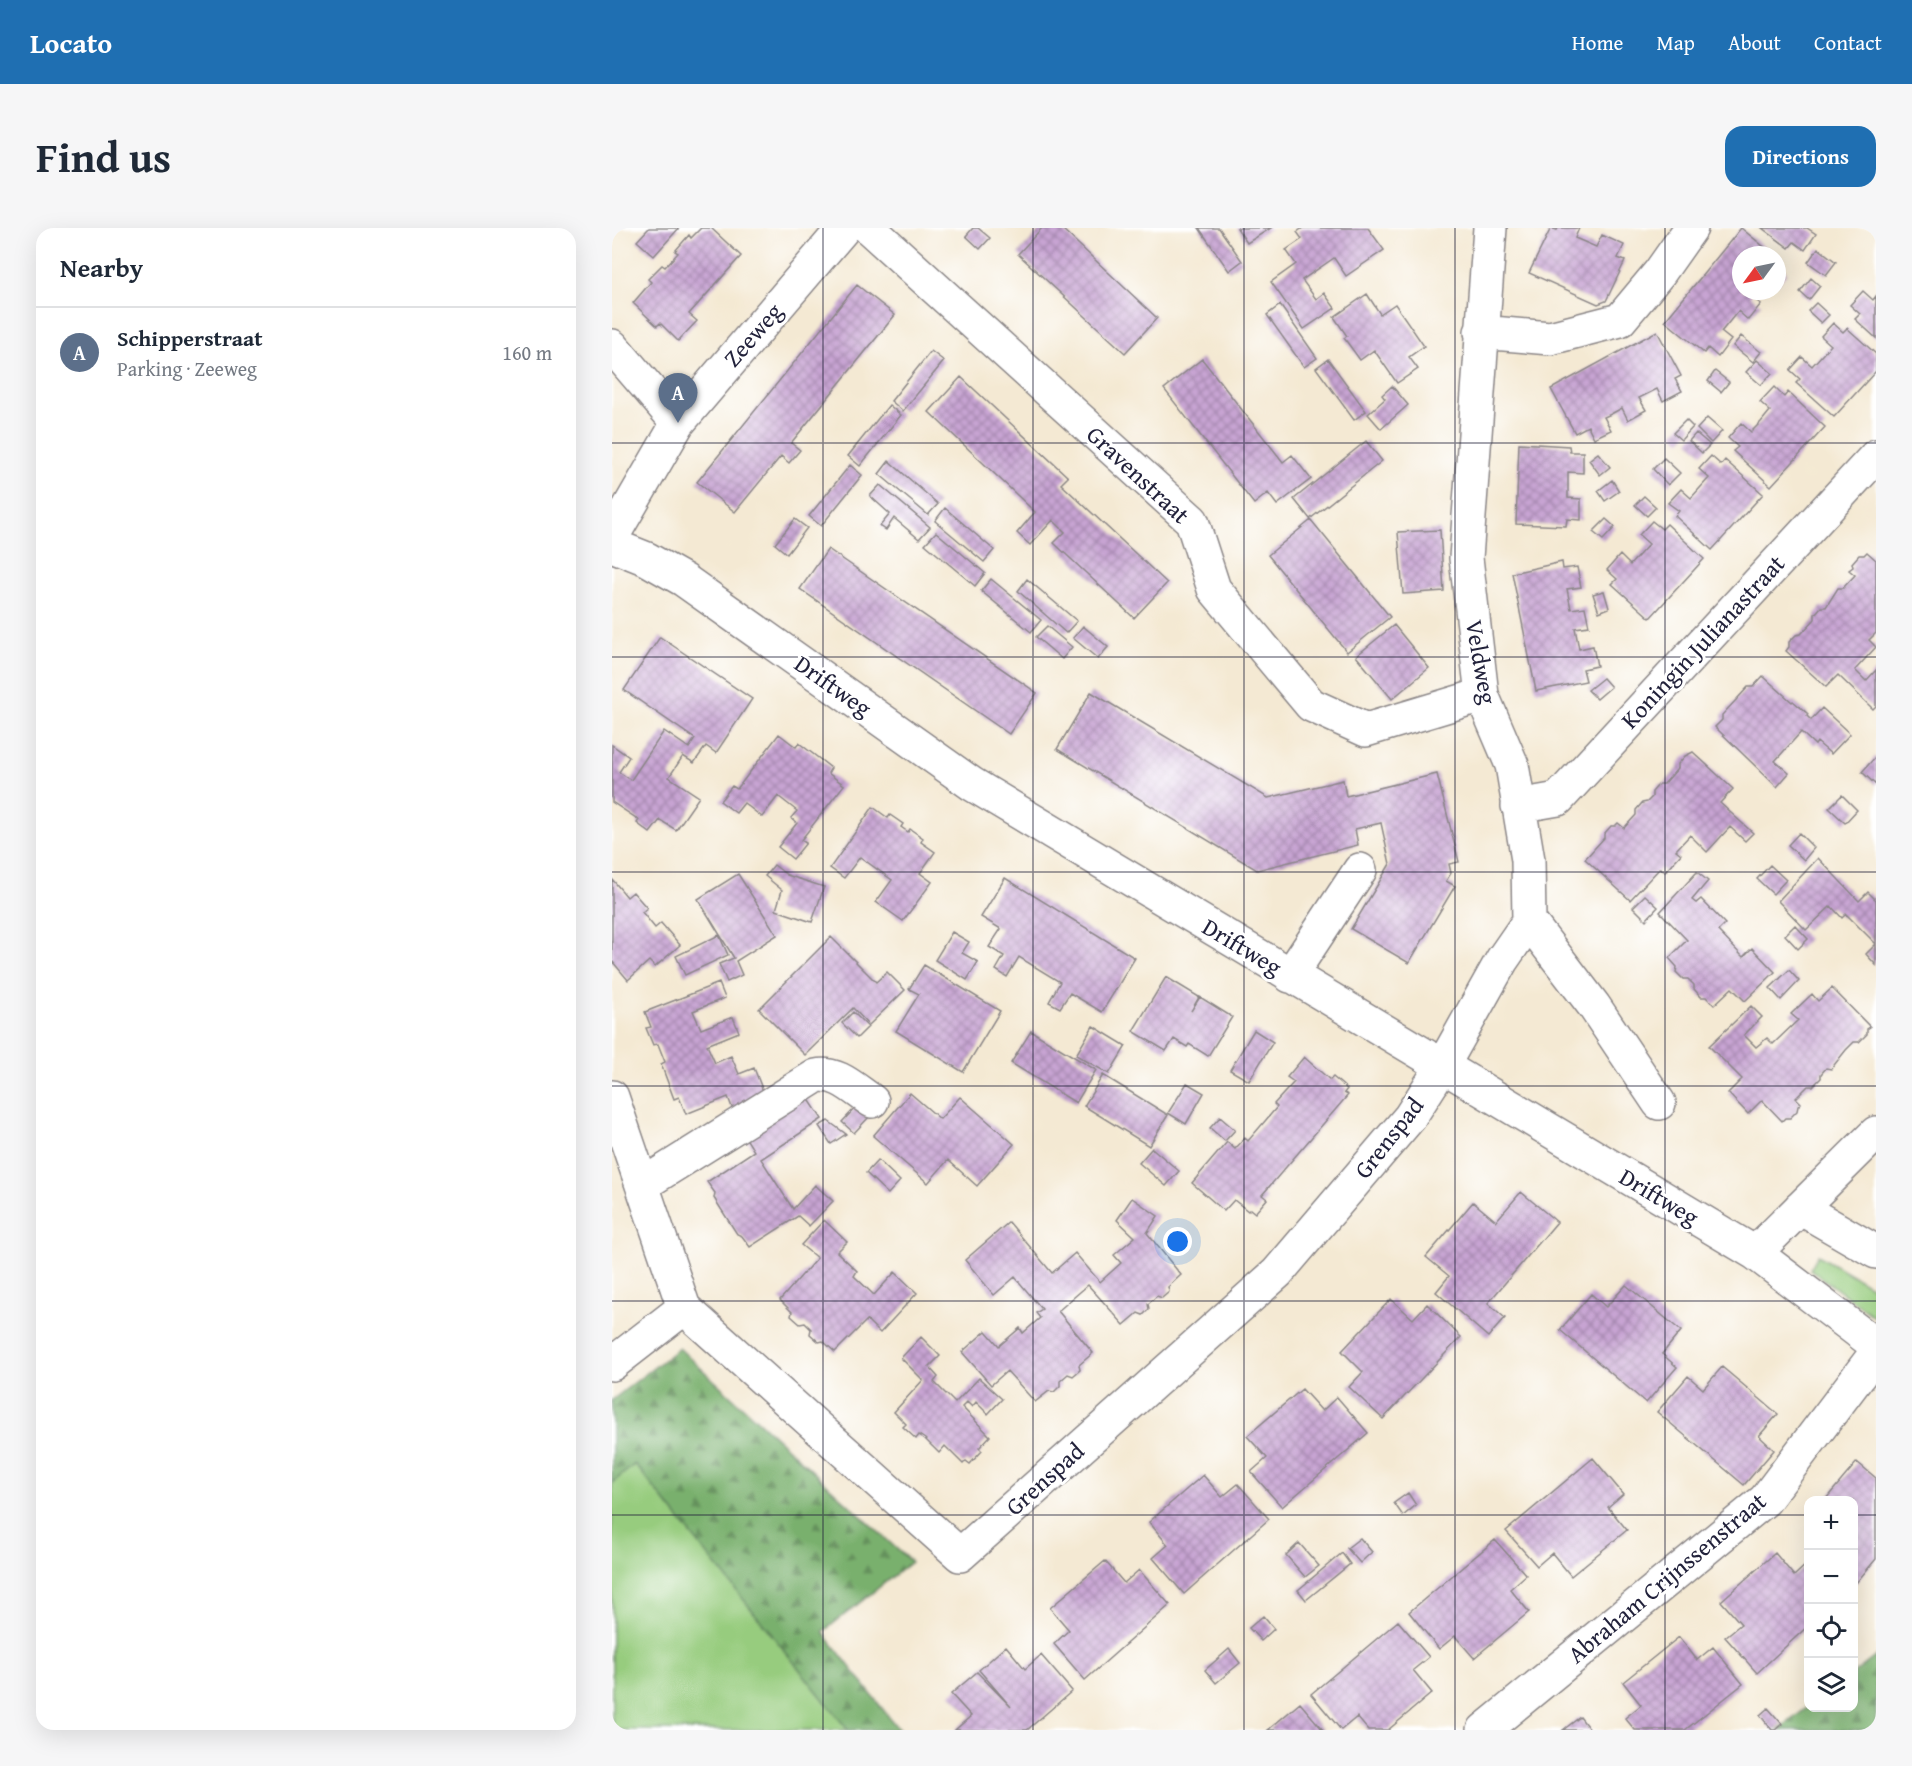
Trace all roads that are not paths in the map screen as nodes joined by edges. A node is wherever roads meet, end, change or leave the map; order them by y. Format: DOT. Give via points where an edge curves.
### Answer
graph roads {
  1 [pos="844,228"];
  2 [pos="869,228"];
  3 [pos="1490,228"];
  4 [pos="1691,228"];
  5 [pos="1481,332"];
  6 [pos="612,346"];
  7 [pos="678,423"];
  8 [pos="1876,456"];
  9 [pos="612,537"];
  10 [pos="612,545"];
  11 [pos="1482,694"];
  12 [pos="1518,806"];
  13 [pos="1360,870"];
  14 [pos="1529,921"];
  15 [pos="1290,976"];
  16 [pos="1442,1067"];
  17 [pos="612,1097"];
  18 [pos="872,1101"];
  19 [pos="1659,1103"];
  20 [pos="1876,1133"];
  21 [pos="642,1185"];
  22 [pos="1800,1208"];
  23 [pos="1876,1252"];
  24 [pos="1755,1253"];
  25 [pos="684,1308"];
  26 [pos="1876,1345"];
  27 [pos="1876,1353"];
  28 [pos="612,1364"];
  29 [pos="1484,1730"];
  1 -- 7 [label="street, Zeeweg"];
  2 -- 11 [label="street, Gravenstraat" via="1192,521 1214,589 1311,705 1366,730"];
  3 -- 5 [label="street, Veldweg"];
  4 -- 5 [label="street" via="1620,320 1550,339"];
  5 -- 11 [label="street, Veldweg" via="1466,558"];
  6 -- 7 [label="street"];
  7 -- 9 [label="street, Zeeweg"];
  8 -- 12 [label="street, Koningin Julianastraat" via="1558,799"];
  10 -- 15 [label="street, Driftweg" via="684,580 972,784"];
  11 -- 12 [label="street, Veldweg" via="1512,765"];
  12 -- 14 [label="street, Veldweg" via="1528,861"];
  13 -- 15 [label="street"];
  14 -- 16 [label="street" via="1502,960"];
  14 -- 19 [label="street" via="1594,1006"];
  15 -- 16 [label="street, Driftweg"];
  16 -- 24 [label="street, Driftweg"];
  16 -- 25 [label="street, Grenspad" via="1410,1117 1277,1274 960,1555"];
  17 -- 21 [label="street"];
  18 -- 21 [label="street" via="838,1078 816,1076"];
  20 -- 22 [label="street"];
  21 -- 25 [label="street"];
  22 -- 23 [label="street"];
  22 -- 24 [label="street"];
  24 -- 26 [label="street, Driftweg"];
  25 -- 28 [label="street"];
  27 -- 29 [label="street, Abraham Crijnssenstraat" via="1765,1500"];
}
